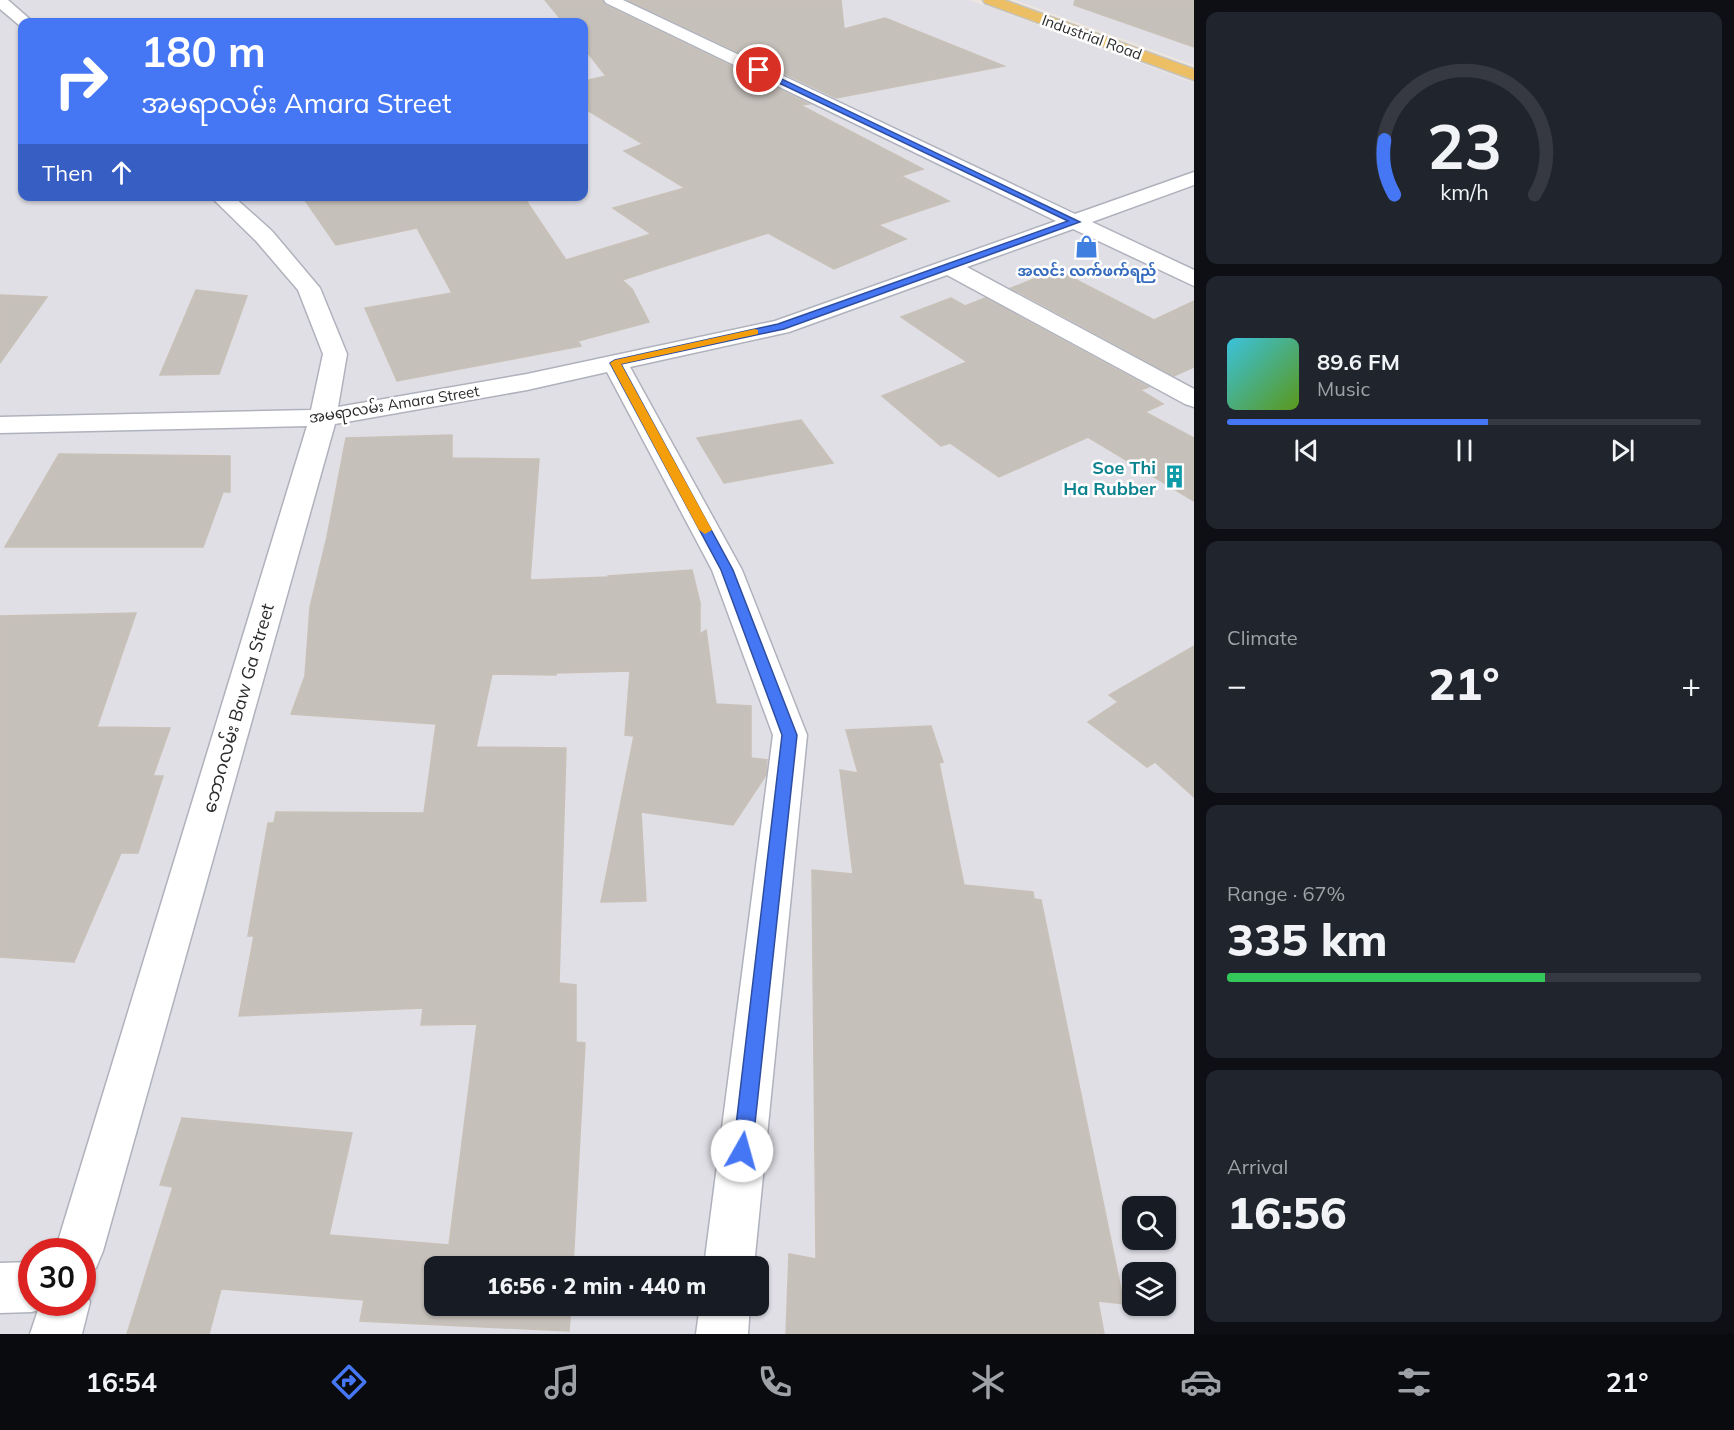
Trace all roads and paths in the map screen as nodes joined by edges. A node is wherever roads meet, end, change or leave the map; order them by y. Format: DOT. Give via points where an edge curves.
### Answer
graph roads {
  1 [pos="611,0"];
  2 [pos="990,0"];
  3 [pos="0,1"];
  4 [pos="20,18"];
  5 [pos="1194,75"];
  6 [pos="1194,178"];
  7 [pos="226,201"];
  8 [pos="1076,222"];
  9 [pos="950,267"];
  10 [pos="1194,279"];
  11 [pos="615,363"];
  12 [pos="1194,399"];
  13 [pos="323,418"];
  14 [pos="0,425"];
  15 [pos="84,1238"];
  16 [pos="730,1256"];
  17 [pos="18,1287"];
  18 [pos="0,1288"];
  19 [pos="61,1316"];
  20 [pos="724,1316"];
  21 [pos="56,1334"];
  22 [pos="722,1334"];
  1 -- 8 [label="street"];
  2 -- 5 [label="main road, Industrial Road"];
  3 -- 4 [label="street"];
  6 -- 8 [label="street, အမရာလမ်း Amara Street"];
  7 -- 13 [label="street, ဘောဂလမ်း Baw Ga Street" via="264,236 309,288 335,354"];
  8 -- 9 [label="street, အမရာလမ်း Amara Street"];
  8 -- 10 [label="street"];
  9 -- 11 [label="street, အမရာလမ်း Amara Street" via="781,327"];
  9 -- 12 [label="street"];
  11 -- 13 [label="street, အမရာလမ်း Amara Street"];
  11 -- 16 [label="street" via="727,570 790,735"];
  13 -- 14 [label="street, အမရာလမ်း Amara Street"];
  13 -- 15 [label="street, ဘောဂလမ်း Baw Ga Street"];
  17 -- 18 [label="street"];
  19 -- 21 [label="street"];
  20 -- 22 [label="street"];
}
